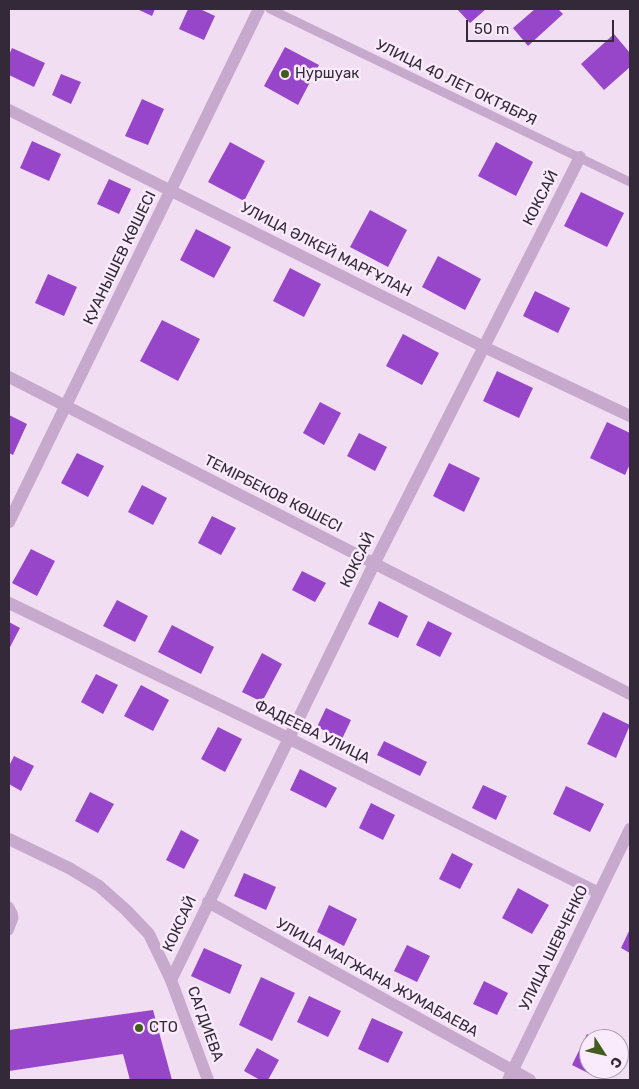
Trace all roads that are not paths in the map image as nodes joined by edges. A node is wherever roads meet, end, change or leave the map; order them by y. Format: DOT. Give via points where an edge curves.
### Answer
graph roads {
  1 [pos="259,9"];
  2 [pos="270,9"];
  3 [pos="9,110"];
  4 [pos="580,157"];
  5 [pos="630,182"];
  6 [pos="172,190"];
  7 [pos="484,347"];
  8 [pos="9,377"];
  9 [pos="64,406"];
  10 [pos="630,416"];
  11 [pos="9,522"];
  12 [pos="374,564"];
  13 [pos="9,603"];
  14 [pos="630,694"];
  15 [pos="288,738"];
  16 [pos="630,829"];
  17 [pos="9,839"];
  18 [pos="599,892"];
  19 [pos="208,902"];
  20 [pos="9,906"];
  21 [pos="9,931"];
  22 [pos="171,980"];
  23 [pos="510,1076"];
  24 [pos="208,1080"];
  25 [pos="530,1080"];
  1 -- 6 [label="street, ҚУАНЫШЕВ КӨШЕСІ"];
  2 -- 4 [label="lane, УЛИЦА 40 ЛЕТ ОКТЯБРЯ"];
  3 -- 6 [label="street, УЛИЦА ӘЛКЕЙ МАРҒҰЛАН"];
  4 -- 5 [label="lane, УЛИЦА 40 ЛЕТ ОКТЯБРЯ"];
  4 -- 7 [label="street, КОКСАЙ"];
  6 -- 7 [label="street, УЛИЦА ӘЛКЕЙ МАРҒҰЛАН"];
  6 -- 9 [label="street, ҚУАНЫШЕВ КӨШЕСІ"];
  7 -- 10 [label="street, УЛИЦА ӘЛКЕЙ МАРҒҰЛАН"];
  7 -- 12 [label="street, КОКСАЙ"];
  8 -- 9 [label="street, ТЕМІРБЕКОВ КӨШЕСІ"];
  9 -- 11 [label="street, ҚУАНЫШЕВ КӨШЕСІ"];
  9 -- 12 [label="street, ТЕМІРБЕКОВ КӨШЕСІ"];
  12 -- 14 [label="street, ТЕМІРБЕКОВ КӨШЕСІ"];
  12 -- 15 [label="street, КОКСАЙ"];
  13 -- 15 [label="street, ФАДЕЕВА УЛИЦА"];
  15 -- 18 [label="street, ФАДЕЕВА УЛИЦА"];
  15 -- 19 [label="street, КОКСАЙ"];
  16 -- 18 [label="street, УЛИЦА ШЕВЧЕНКО"];
  17 -- 22 [label="street, САГДИЕВА" via="69,868 99,886 120,904 149,934"];
  18 -- 23 [label="street, УЛИЦА ШЕВЧЕНКО"];
  19 -- 22 [label="street, КОКСАЙ"];
  19 -- 23 [label="street, УЛИЦА МАГЖАНА ЖУМАБАЕВА"];
  20 -- 21 [label="lane" via="14,918"];
  22 -- 24 [label="street, САГДИЕВА"];
  23 -- 25 [label="street, УЛИЦА МАГЖАНА ЖУМАБАЕВА"];
}
